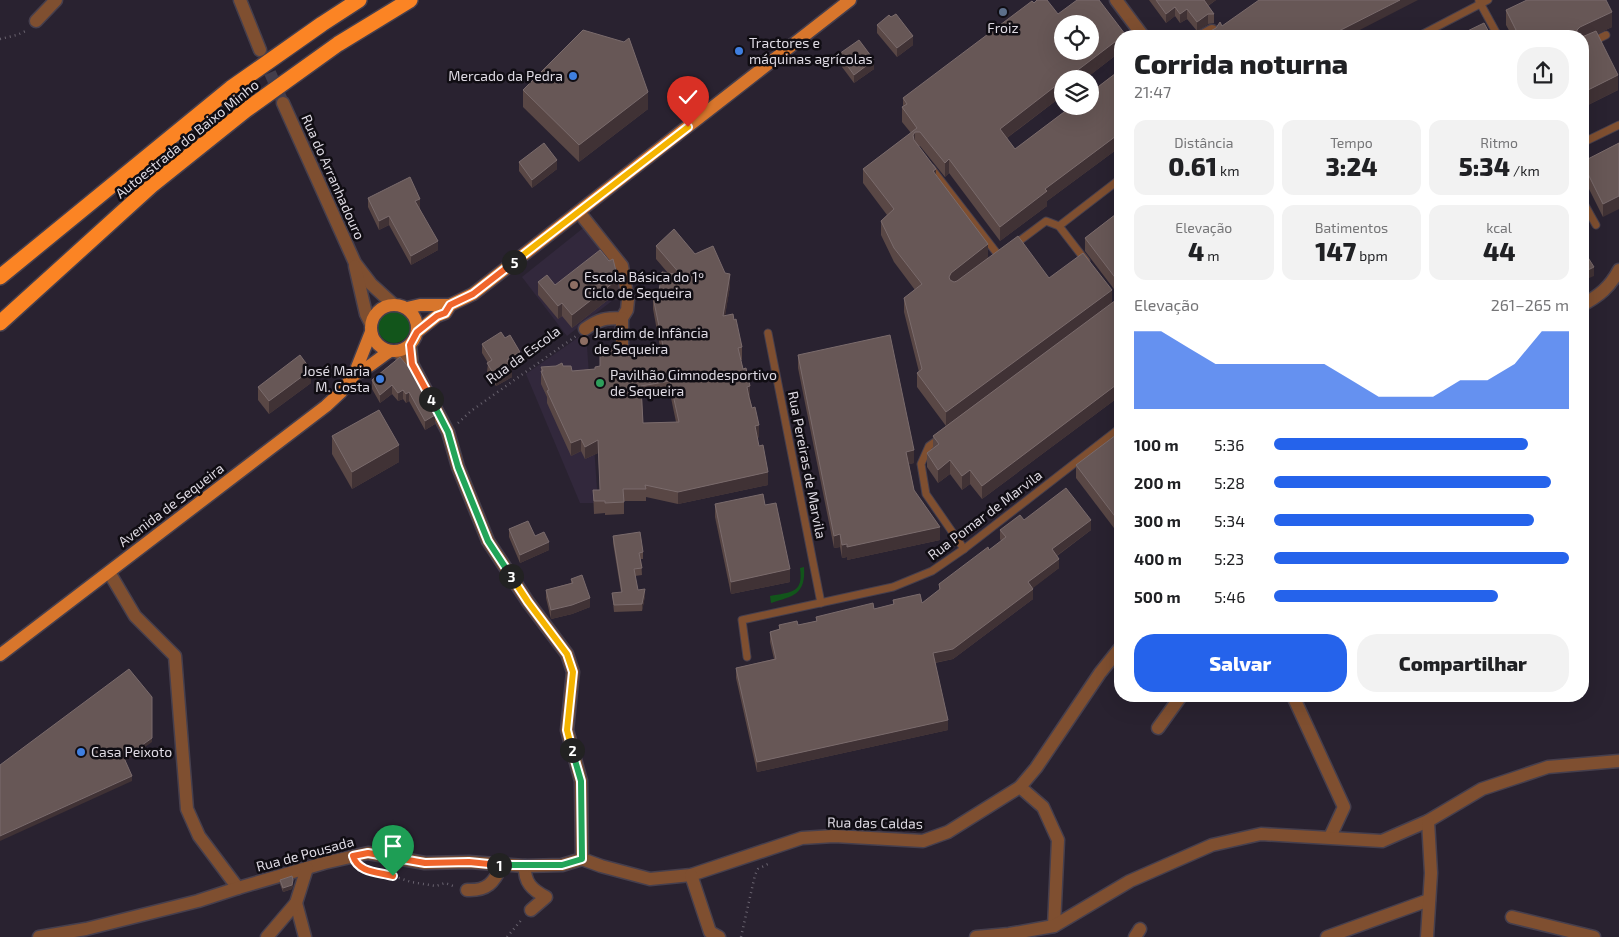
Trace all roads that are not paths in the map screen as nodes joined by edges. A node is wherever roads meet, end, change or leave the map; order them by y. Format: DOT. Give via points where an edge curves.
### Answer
graph roads {
  1 [pos="56,0"];
  2 [pos="240,0"];
  3 [pos="359,0"];
  4 [pos="410,0"];
  5 [pos="850,0"];
  6 [pos="1116,0"];
  7 [pos="1488,0"];
  8 [pos="1480,2"];
  9 [pos="36,22"];
  10 [pos="1138,30"];
  11 [pos="1430,30"];
  12 [pos="1495,30"];
  13 [pos="1606,35"];
  14 [pos="1589,44"];
  15 [pos="260,50"];
  16 [pos="283,103"];
  17 [pos="1619,126"];
  18 [pos="1589,140"];
  19 [pos="924,159"];
  20 [pos="1114,185"];
  21 [pos="580,212"];
  22 [pos="1589,212"];
  23 [pos="1596,225"];
  24 [pos="1059,226"];
  25 [pos="1000,256"];
  26 [pos="992,262"];
  27 [pos="355,263"];
  28 [pos="1089,266"];
  29 [pos="0,277"];
  30 [pos="1618,278"];
  31 [pos="1589,301"];
  32 [pos="450,305"];
  33 [pos="400,307"];
  34 [pos="622,318"];
  35 [pos="0,323"];
  36 [pos="371,328"];
  37 [pos="585,329"];
  38 [pos="417,332"];
  39 [pos="768,333"];
  40 [pos="410,345"];
  41 [pos="393,351"];
  42 [pos="622,352"];
  43 [pos="412,364"];
  44 [pos="354,375"];
  45 [pos="1114,433"];
  46 [pos="945,435"];
  47 [pos="964,549"];
  48 [pos="109,572"];
  49 [pos="821,603"];
  50 [pos="0,654"];
  51 [pos="1114,655"];
  52 [pos="747,657"];
  53 [pos="1177,702"];
  54 [pos="1296,702"];
  55 [pos="1158,728"];
  56 [pos="1619,761"];
  57 [pos="1020,787"];
  58 [pos="1428,821"];
  59 [pos="1330,837"];
  60 [pos="582,859"];
  61 [pos="502,865"];
  62 [pos="525,866"];
  63 [pos="307,868"];
  64 [pos="691,875"];
  65 [pos="238,888"];
  66 [pos="467,890"];
  67 [pos="1429,900"];
  68 [pos="296,903"];
  69 [pos="531,910"];
  70 [pos="1512,917"];
  71 [pos="1054,926"];
  72 [pos="712,935"];
  73 [pos="1010,936"];
  74 [pos="39,937"];
  75 [pos="267,937"];
  76 [pos="305,937"];
  77 [pos="976,937"];
  78 [pos="1327,937"];
  79 [pos="1427,937"];
  80 [pos="1594,937"];
  1 -- 9 [label="street"];
  2 -- 15 [label="street"];
  3 -- 29 [label="highway, Autoestrada do Baixo Minho" via="231,88"];
  4 -- 35 [label="highway, Autoestrada do Baixo Minho" via="338,44 246,110 150,186"];
  5 -- 21 [label="main road"];
  6 -- 10 [label="street"];
  7 -- 8 [label="lane"];
  8 -- 11 [label="lane"];
  8 -- 12 [label="lane"];
  13 -- 14 [label="lane"];
  16 -- 27 [label="street, Rua do Arranhadouro"];
  17 -- 18 [label="lane"];
  19 -- 25 [label="lane"];
  20 -- 24 [label="lane"];
  21 -- 32 [label="main road" via="473,294"];
  21 -- 34 [label="street" via="622,266 628,300"];
  22 -- 23 [label="lane"];
  24 -- 25 [label="lane" via="1046,221"];
  24 -- 28 [label="lane"];
  25 -- 26 [label="lane"];
  27 -- 33 [label="street, Rua do Arranhadouro" via="371,284"];
  27 -- 36 [label="street, Rua do Arranhadouro"];
  30 -- 31 [label="street"];
  32 -- 33 [label="main road"];
  32 -- 38 [label="main road" via="445,313"];
  33 -- 36 [label="main road" via="385,307 377,312"];
  33 -- 38 [label="main road" via="412,314"];
  34 -- 37 [label="street" via="598,320"];
  34 -- 42 [label="street"];
  36 -- 41 [label="main road" via="377,344"];
  36 -- 44 [label="main road, Avenida de Sequeira"];
  38 -- 40 [label="main road"];
  39 -- 49 [label="lane, Rua Pereiras de Marvila"];
  40 -- 41 [label="main road"];
  40 -- 43 [label="street"];
  41 -- 43 [label="street"];
  41 -- 44 [label="main road, Avenida de Sequeira"];
  43 -- 60 [label="street" via="448,432 458,467 488,541 571,662 573,672 567,730 581,781"];
  44 -- 48 [label="main road, Avenida de Sequeira" via="326,406"];
  45 -- 47 [label="lane, Rua Pomar de Marvila"];
  46 -- 47 [label="lane" via="929,446 921,464 926,494"];
  47 -- 49 [label="lane, Rua Pomar de Marvila" via="932,571 892,587"];
  48 -- 50 [label="main road, Avenida de Sequeira"];
  48 -- 65 [label="street" via="135,616 175,656 187,810 199,836"];
  49 -- 52 [label="lane, Rua Pomar de Marvila" via="742,620"];
  51 -- 57 [label="street, Rua das Caldas"];
  53 -- 55 [label="street"];
  54 -- 59 [label="street" via="1344,806"];
  56 -- 58 [label="street" via="1548,767 1482,789"];
  57 -- 64 [label="street, Rua das Caldas" via="948,832 923,841 834,836 802,838"];
  57 -- 71 [label="street" via="1042,807 1058,840"];
  58 -- 59 [label="street" via="1382,841"];
  58 -- 67 [label="street"];
  59 -- 71 [label="street" via="1261,834 1212,846 1130,882"];
  60 -- 62 [label="street, Rua de Pousada" via="562,865"];
  60 -- 64 [label="street, Rua das Caldas" via="650,879"];
  61 -- 62 [label="street, Rua de Pousada"];
  61 -- 63 [label="street, Rua de Pousada" via="425,863 368,853"];
  61 -- 66 [label="street" via="486,888"];
  62 -- 69 [label="street" via="528,883 546,897"];
  63 -- 65 [label="street, Rua de Pousada"];
  63 -- 68 [label="street"];
  64 -- 72 [label="street"];
  65 -- 74 [label="street, Rua de Pousada" via="198,902"];
  67 -- 78 [label="street"];
  67 -- 79 [label="street"];
  68 -- 75 [label="street"];
  68 -- 76 [label="street"];
  70 -- 80 [label="street"];
  71 -- 73 [label="street"];
  73 -- 77 [label="street"];
}
